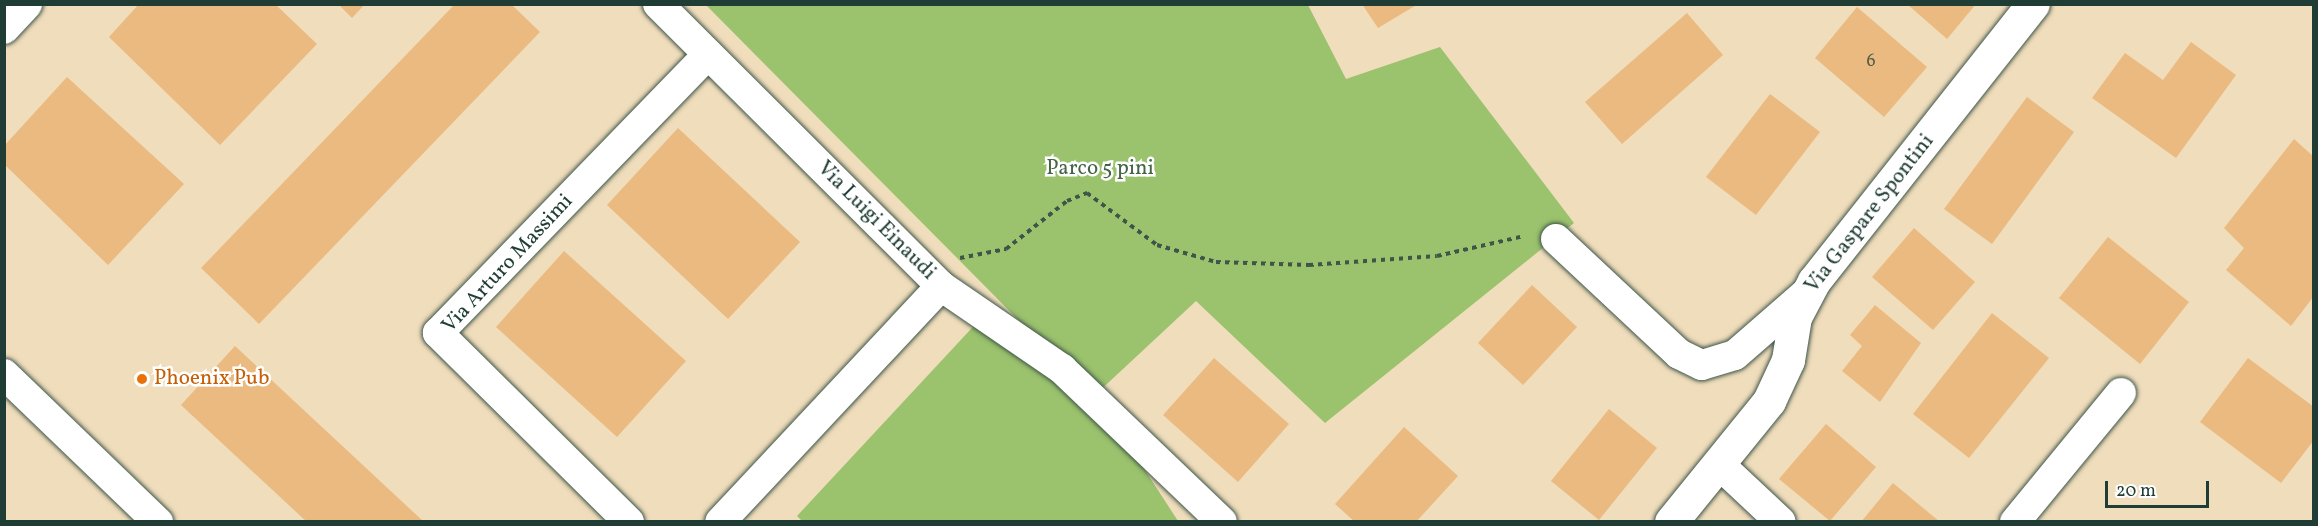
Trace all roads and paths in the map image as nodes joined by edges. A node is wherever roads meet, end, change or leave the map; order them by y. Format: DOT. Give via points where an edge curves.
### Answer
graph roads {
  1 [pos="27,4"];
  2 [pos="658,4"];
  3 [pos="2032,4"];
  4 [pos="4,29"];
  5 [pos="708,54"];
  6 [pos="1556,239"];
  7 [pos="931,276"];
  8 [pos="1806,293"];
  9 [pos="4,374"];
  10 [pos="2121,393"];
  11 [pos="1720,465"];
  12 [pos="158,522"];
  13 [pos="629,522"];
  14 [pos="720,522"];
  15 [pos="1222,522"];
  16 [pos="1671,522"];
  17 [pos="1781,522"];
  18 [pos="2015,522"];
  1 -- 4 [label="street"];
  2 -- 5 [label="street, Via Luigi Einaudi"];
  3 -- 8 [label="main road, Via Gaspare Spontini"];
  5 -- 7 [label="street, Via Luigi Einaudi"];
  5 -- 13 [label="street, Via Arturo Massimi" via="438,333"];
  6 -- 7 [label="path" via="1536,233 1437,256 1309,265 1216,262 1157,244 1087,193 1067,201 1006,249"];
  6 -- 8 [label="street" via="1678,354 1702,365 1735,355"];
  7 -- 14 [label="street, Via Luigi Einaudi"];
  7 -- 15 [label="street" via="1062,369"];
  8 -- 11 [label="main road, Via Gaspare Spontini" via="1781,378 1761,414"];
  9 -- 12 [label="street"];
  10 -- 18 [label="street"];
  11 -- 16 [label="main road, Via Gaspare Spontini"];
  11 -- 17 [label="street"];
}
